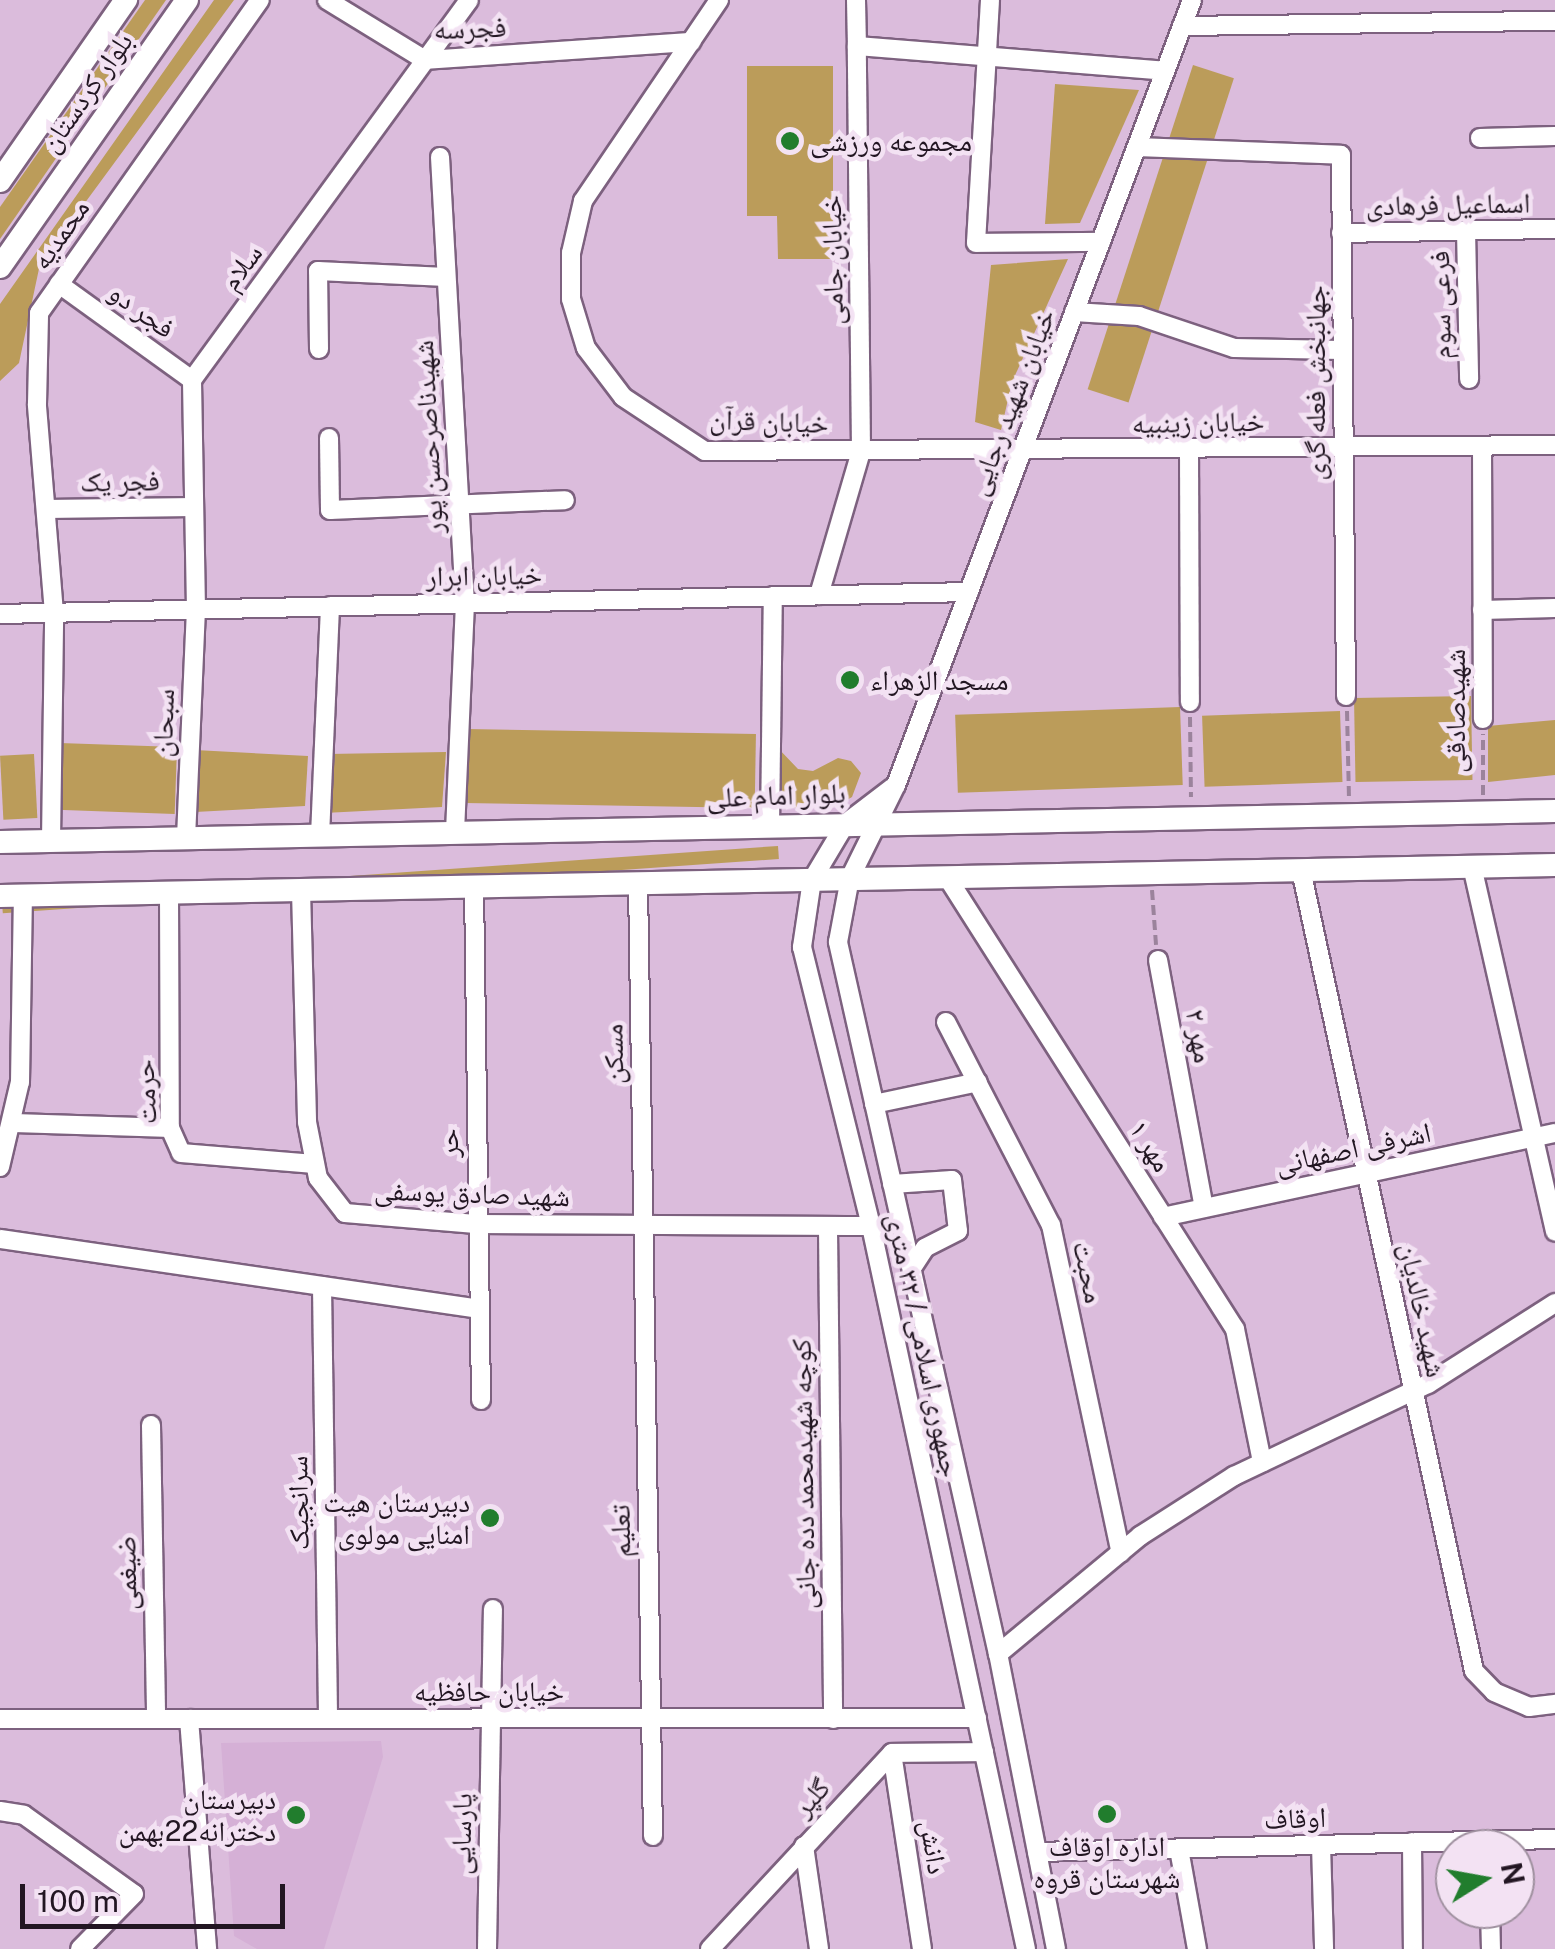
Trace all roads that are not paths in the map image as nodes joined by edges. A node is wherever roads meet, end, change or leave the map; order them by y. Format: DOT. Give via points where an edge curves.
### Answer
graph roads {
  1 [pos="126,0"];
  2 [pos="187,0"];
  3 [pos="260,0"];
  4 [pos="327,0"];
  5 [pos="469,0"];
  6 [pos="719,0"];
  7 [pos="856,0"];
  8 [pos="990,0"];
  9 [pos="1192,0"];
  10 [pos="1555,21"];
  11 [pos="1182,26"];
  12 [pos="691,42"];
  13 [pos="857,46"];
  14 [pos="992,54"];
  15 [pos="425,60"];
  16 [pos="1165,71"];
  17 [pos="1555,136"];
  18 [pos="1480,138"];
  19 [pos="1136,147"];
  20 [pos="440,157"];
  21 [pos="0,180"];
  22 [pos="1555,229"];
  23 [pos="1466,230"];
  24 [pos="1342,234"];
  25 [pos="1101,242"];
  26 [pos="0,267"];
  27 [pos="446,277"];
  28 [pos="58,284"];
  29 [pos="1074,312"];
  30 [pos="319,349"];
  31 [pos="1342,350"];
  32 [pos="192,380"];
  33 [pos="1468,380"];
  34 [pos="328,438"];
  35 [pos="1555,445"];
  36 [pos="1482,446"];
  37 [pos="1343,448"];
  38 [pos="1189,449"];
  39 [pos="861,451"];
  40 [pos="1022,451"];
  41 [pos="564,500"];
  42 [pos="459,502"];
  43 [pos="194,507"];
  44 [pos="46,510"];
  45 [pos="969,592"];
  46 [pos="818,595"];
  47 [pos="772,596"];
  48 [pos="464,604"];
  49 [pos="330,606"];
  50 [pos="1555,608"];
  51 [pos="196,610"];
  52 [pos="1482,610"];
  53 [pos="54,613"];
  54 [pos="0,614"];
  55 [pos="1346,696"];
  56 [pos="1190,702"];
  57 [pos="1483,719"];
  58 [pos="896,784"];
  59 [pos="1555,812"];
  60 [pos="876,821"];
  61 [pos="846,822"];
  62 [pos="770,827"];
  63 [pos="455,833"];
  64 [pos="320,836"];
  65 [pos="186,838"];
  66 [pos="51,841"];
  67 [pos="0,842"];
  68 [pos="1555,865"];
  69 [pos="1472,866"];
  70 [pos="1301,870"];
  71 [pos="948,877"];
  72 [pos="850,878"];
  73 [pos="812,880"];
  74 [pos="638,883"];
  75 [pos="474,886"];
  76 [pos="301,890"];
  77 [pos="169,892"];
  78 [pos="12,896"];
  79 [pos="1158,960"];
  80 [pos="946,1022"];
  81 [pos="978,1082"];
  82 [pos="874,1104"];
  83 [pos="15,1123"];
  84 [pos="170,1128"];
  85 [pos="1555,1133"];
  86 [pos="1532,1138"];
  87 [pos="316,1164"];
  88 [pos="0,1167"];
  89 [pos="1366,1173"];
  90 [pos="892,1184"];
  91 [pos="1204,1208"];
  92 [pos="1164,1216"];
  93 [pos="476,1224"];
  94 [pos="643,1225"];
  95 [pos="871,1226"];
  96 [pos="828,1228"];
  97 [pos="1555,1232"];
  98 [pos="0,1240"];
  99 [pos="912,1268"];
  100 [pos="322,1286"];
  101 [pos="1555,1302"];
  102 [pos="478,1309"];
  103 [pos="1412,1391"];
  104 [pos="481,1400"];
  105 [pos="151,1425"];
  106 [pos="1262,1462"];
  107 [pos="1121,1553"];
  108 [pos="493,1609"];
  109 [pos="998,1654"];
  110 [pos="1555,1704"];
  111 [pos="833,1718"];
  112 [pos="977,1718"];
  113 [pos="0,1719"];
  114 [pos="156,1719"];
  115 [pos="189,1719"];
  116 [pos="328,1719"];
  117 [pos="490,1719"];
  118 [pos="651,1719"];
  119 [pos="984,1752"];
  120 [pos="892,1753"];
  121 [pos="0,1812"];
  122 [pos="652,1836"];
  123 [pos="1412,1842"];
  124 [pos="1435,1843"];
  125 [pos="1321,1845"];
  126 [pos="804,1846"];
  127 [pos="1178,1848"];
  128 [pos="1037,1852"];
  129 [pos="1047,1901"];
  130 [pos="1018,1907"];
  131 [pos="212,1946"];
  132 [pos="80,1949"];
  133 [pos="487,1949"];
  134 [pos="710,1949"];
  135 [pos="819,1949"];
  136 [pos="922,1949"];
  137 [pos="1026,1949"];
  138 [pos="1056,1949"];
  139 [pos="1198,1949"];
  140 [pos="1324,1949"];
  141 [pos="1413,1949"];
  1 -- 21 [label="main road"];
  2 -- 26 [label="main road, بلوار کردستان"];
  3 -- 28 [label="street, محمدیه"];
  4 -- 15 [label="street, فجرسه"];
  5 -- 15 [label="street, سلام"];
  6 -- 12 [label="street, خیابان قرآن"];
  7 -- 13 [label="street, خیابان جامی"];
  8 -- 14 [label="street"];
  9 -- 11 [label="street, خیابان شهید رجایی"];
  10 -- 11 [label="street"];
  11 -- 16 [label="street, خیابان شهید رجایی"];
  12 -- 15 [label="street, فجرسه"];
  12 -- 39 [label="street, خیابان قرآن" via="583,201 571,299 586,348 623,397 705,451"];
  13 -- 14 [label="street"];
  13 -- 39 [label="street, خیابان جامی"];
  14 -- 16 [label="street"];
  14 -- 25 [label="street" via="976,243"];
  15 -- 32 [label="street, سلام"];
  16 -- 19 [label="street, خیابان شهید رجایی"];
  17 -- 18 [label="street"];
  19 -- 24 [label="street, جهانبخش فعله گری" via="1341,155"];
  19 -- 25 [label="street, خیابان شهید رجایی"];
  20 -- 27 [label="street, شهیدناصرحسن پور"];
  22 -- 23 [label="street, اسماعیل فرهادی"];
  23 -- 24 [label="street, اسماعیل فرهادی"];
  23 -- 33 [label="street, فرعی سوم"];
  24 -- 31 [label="street, جهانبخش فعله گری"];
  25 -- 29 [label="street, خیابان شهید رجایی"];
  27 -- 30 [label="street" via="318,272"];
  27 -- 42 [label="street, شهیدناصرحسن پور"];
  28 -- 32 [label="street, فجر دو"];
  28 -- 44 [label="street, محمدیه" via="39,314"];
  29 -- 31 [label="street" via="1139,316 1234,348"];
  29 -- 40 [label="street, خیابان شهید رجایی"];
  31 -- 37 [label="street, جهانبخش فعله گری"];
  32 -- 43 [label="street"];
  34 -- 42 [label="street" via="330,510"];
  35 -- 36 [label="street, خیابان زینبیه"];
  36 -- 37 [label="street, خیابان زینبیه"];
  36 -- 52 [label="street, شهیدصادقی"];
  37 -- 38 [label="street, خیابان زینبیه"];
  37 -- 55 [label="street, جهانبخش فعله گری"];
  38 -- 40 [label="street, خیابان زینبیه"];
  38 -- 56 [label="street"];
  39 -- 40 [label="street, خیابان قرآن"];
  39 -- 46 [label="street, خیابان جامی"];
  40 -- 45 [label="street, خیابان شهید رجایی"];
  41 -- 42 [label="street"];
  42 -- 48 [label="street, شهیدناصرحسن پور"];
  43 -- 44 [label="street, فجر یک"];
  43 -- 51 [label="street"];
  44 -- 53 [label="street, محمدیه"];
  45 -- 46 [label="street, خیابان ابرار"];
  45 -- 58 [label="street, خیابان شهید رجایی"];
  46 -- 47 [label="street, خیابان ابرار"];
  47 -- 48 [label="street, خیابان ابرار"];
  47 -- 62 [label="street"];
  48 -- 49 [label="street, خیابان ابرار"];
  48 -- 63 [label="street, شهیدناصرحسن پور"];
  49 -- 51 [label="street, خیابان ابرار"];
  49 -- 64 [label="street"];
  50 -- 52 [label="street, شهیدصادقی"];
  51 -- 53 [label="street, خیابان ابرار"];
  51 -- 65 [label="street, سبحان"];
  52 -- 57 [label="street, شهیدصادقی"];
  53 -- 54 [label="street, خیابان ابرار"];
  53 -- 66 [label="street, محمدیه"];
  58 -- 60 [label="street, خیابان شهید رجایی"];
  58 -- 61 [label="street, جمهوری اسلامی / ۳۲ متری"];
  59 -- 60 [label="main road, بلوار امام علی"];
  60 -- 61 [label="main road, بلوار امام علی"];
  60 -- 72 [label="street, خیابان شهید رجایی"];
  61 -- 62 [label="main road, بلوار امام علی"];
  61 -- 73 [label="street, جمهوری اسلامی / ۳۲ متری"];
  62 -- 63 [label="main road, بلوار امام علی"];
  63 -- 64 [label="main road, بلوار امام علی"];
  64 -- 65 [label="main road, بلوار امام علی"];
  65 -- 66 [label="main road, بلوار امام علی"];
  66 -- 67 [label="main road, بلوار امام علی"];
  68 -- 69 [label="main road"];
  69 -- 70 [label="main road"];
  69 -- 86 [label="street"];
  70 -- 71 [label="main road"];
  70 -- 89 [label="street, شهید خالدیان"];
  71 -- 72 [label="main road"];
  71 -- 92 [label="street, مهر ۱"];
  72 -- 73 [label="main road"];
  72 -- 82 [label="street, جمهوری اسلامی / ۳۲ متری" via="838,942"];
  73 -- 74 [label="main road"];
  73 -- 95 [label="street, جمهوری اسلامی / ۳۲ متری" via="802,948"];
  74 -- 75 [label="main road"];
  74 -- 94 [label="street, مسکن"];
  75 -- 76 [label="main road"];
  75 -- 93 [label="street, حر"];
  76 -- 77 [label="main road"];
  76 -- 87 [label="street, شهید صادق یوسفی" via="307,1122"];
  77 -- 78 [label="main road"];
  77 -- 84 [label="street, حرمت"];
  78 -- 83 [label="street"];
  79 -- 91 [label="street, مهر ۲"];
  80 -- 81 [label="street, محبت"];
  81 -- 82 [label="street"];
  81 -- 107 [label="street, محبت" via="1050,1226"];
  82 -- 90 [label="street, جمهوری اسلامی / ۳۲ متری"];
  83 -- 84 [label="street"];
  83 -- 88 [label="street"];
  84 -- 87 [label="street, حرمت" via="181,1153"];
  85 -- 86 [label="street, اشرفی اصفهانی"];
  86 -- 89 [label="street, اشرفی اصفهانی"];
  86 -- 97 [label="street"];
  87 -- 93 [label="street, شهید صادق یوسفی" via="318,1178 346,1213"];
  89 -- 91 [label="street, اشرفی اصفهانی"];
  89 -- 103 [label="street, شهید خالدیان"];
  90 -- 99 [label="street, جمهوری اسلامی / ۳۲ متری"];
  90 -- 99 [label="street" via="952,1180 958,1231 925,1248"];
  91 -- 92 [label="street, اشرفی اصفهانی"];
  92 -- 106 [label="street, مهر ۱" via="1235,1329"];
  93 -- 94 [label="street, شهید صادق یوسفی"];
  93 -- 102 [label="street, حر"];
  94 -- 96 [label="street, شهید صادق یوسفی"];
  94 -- 118 [label="street, تعلیم"];
  95 -- 96 [label="street, شهید صادق یوسفی"];
  95 -- 112 [label="street, جمهوری اسلامی / ۳۲ متری"];
  96 -- 111 [label="street, کوچه شهیدمحمد دده جانی"];
  98 -- 100 [label="street"];
  99 -- 109 [label="street, جمهوری اسلامی / ۳۲ متری"];
  100 -- 102 [label="street"];
  100 -- 116 [label="street, سرانجیک"];
  101 -- 103 [label="street"];
  102 -- 104 [label="street, حر"];
  103 -- 106 [label="street"];
  103 -- 110 [label="street, شهید خالدیان" via="1474,1671 1494,1692 1530,1707"];
  105 -- 114 [label="street, ضیغمی"];
  106 -- 107 [label="street"];
  107 -- 109 [label="street"];
  108 -- 117 [label="street, پارسایی"];
  109 -- 128 [label="street, جمهوری اسلامی / ۳۲ متری"];
  111 -- 112 [label="street, خیابان حافظیه"];
  111 -- 118 [label="street, خیابان حافظیه"];
  112 -- 119 [label="street, جمهوری اسلامی / ۳۲ متری"];
  113 -- 114 [label="street, خیابان حافظیه"];
  114 -- 115 [label="street, خیابان حافظیه"];
  115 -- 116 [label="street, خیابان حافظیه"];
  115 -- 131 [label="street"];
  116 -- 117 [label="street, خیابان حافظیه"];
  117 -- 118 [label="street, خیابان حافظیه"];
  117 -- 133 [label="street, پارسایی"];
  118 -- 122 [label="street, تعلیم"];
  119 -- 120 [label="street"];
  119 -- 130 [label="street, جمهوری اسلامی / ۳۲ متری"];
  120 -- 126 [label="street, گلپر"];
  120 -- 136 [label="street, دانش"];
  121 -- 132 [label="street" via="24,1815 134,1894"];
  123 -- 124 [label="street, اوقاف"];
  123 -- 125 [label="street, اوقاف"];
  123 -- 141 [label="street"];
  125 -- 127 [label="street, اوقاف"];
  125 -- 140 [label="street"];
  126 -- 134 [label="street, گلپر"];
  126 -- 135 [label="street"];
  127 -- 128 [label="street, اوقاف"];
  127 -- 139 [label="street"];
  128 -- 129 [label="street, جمهوری اسلامی / ۳۲ متری"];
  129 -- 130 [label="street"];
  129 -- 138 [label="street, جمهوری اسلامی / ۳۲ متری"];
  130 -- 137 [label="street, جمهوری اسلامی / ۳۲ متری"];
}
